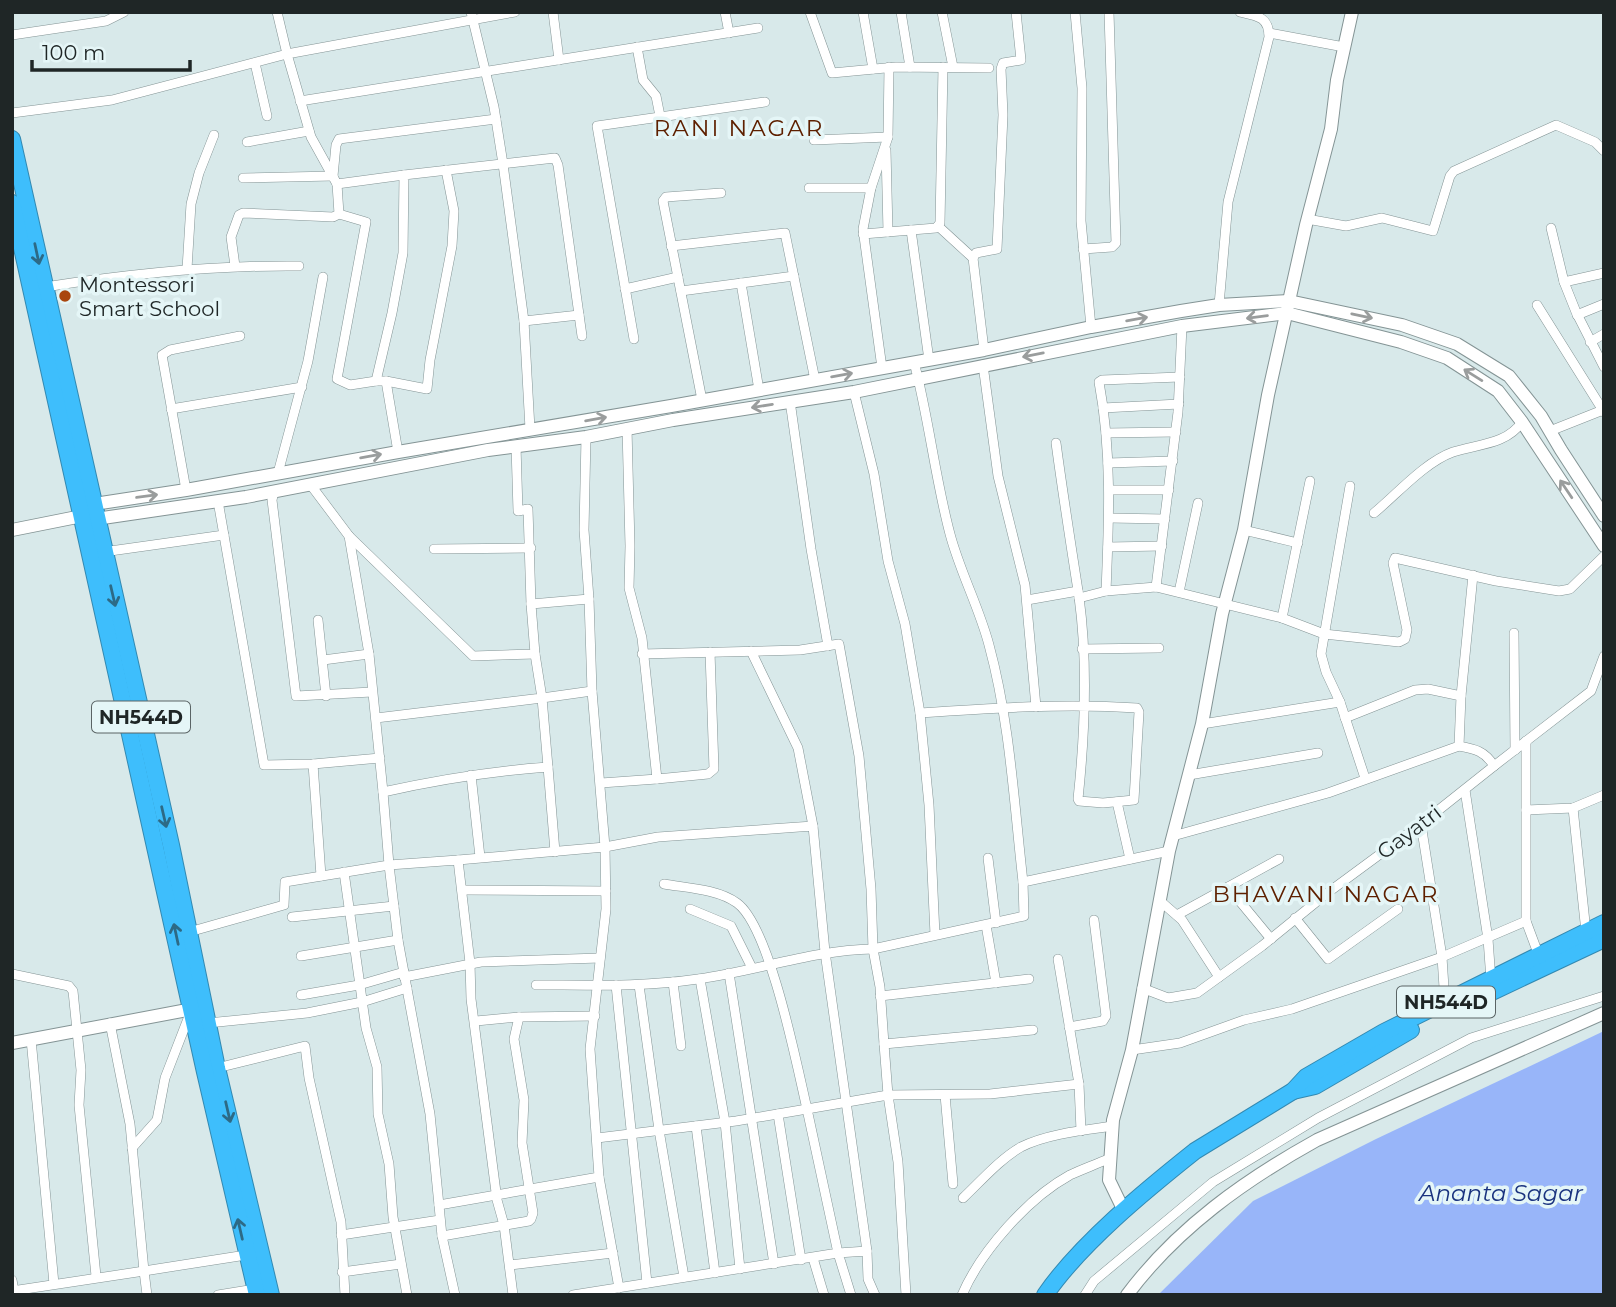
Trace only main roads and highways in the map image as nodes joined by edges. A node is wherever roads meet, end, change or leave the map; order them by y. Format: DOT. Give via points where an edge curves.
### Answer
graph roads {
  1 [pos="12,139"];
  2 [pos="12,203"];
  3 [pos="15,229"];
  4 [pos="87,513"];
  5 [pos="164,846"];
  6 [pos="1604,923"];
  7 [pos="1604,939"];
  8 [pos="201,1013"];
  9 [pos="1293,1091"];
  10 [pos="1069,1265"];
  11 [pos="256,1292"];
  12 [pos="271,1295"];
  13 [pos="1045,1295"];
  14 [pos="1059,1295"];
  1 -- 4 [label="highway, NH544D, one-way"];
  2 -- 3 [label="highway, NH544D"];
  3 -- 4 [label="highway, NH544D"];
  4 -- 5 [label="highway, NH544D"];
  4 -- 5 [label="highway, NH544D, one-way" via="103,552"];
  8 -- 5 [label="highway, NH544D, one-way"];
  5 -- 8 [label="highway, NH544D" via="189,932"];
  6 -- 9 [label="highway, NH544D" via="1384,1032 1306,1077"];
  7 -- 9 [label="highway, NH544D" via="1415,1028 1315,1086"];
  11 -- 8 [label="highway, NH544D, one-way"];
  8 -- 12 [label="highway, NH544D, one-way"];
  9 -- 10 [label="highway, NH544D" via="1195,1151"];
  10 -- 13 [label="highway, NH544D"];
  10 -- 14 [label="highway"];
}
